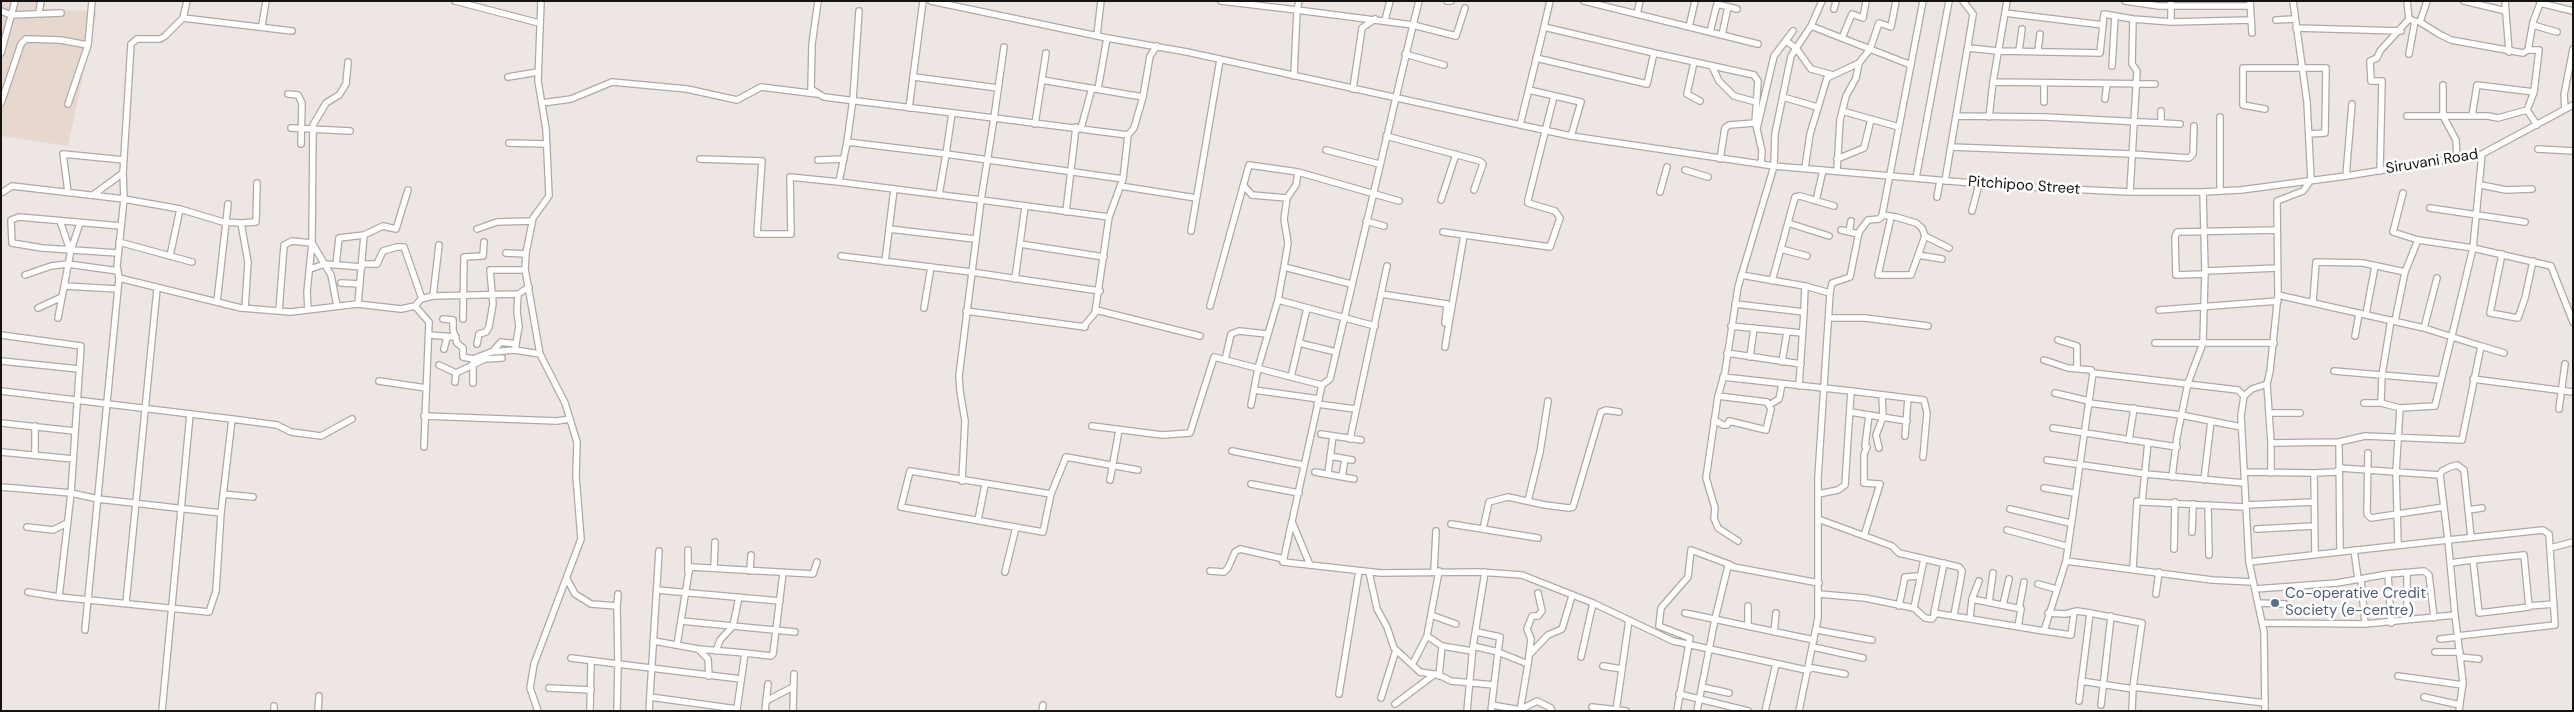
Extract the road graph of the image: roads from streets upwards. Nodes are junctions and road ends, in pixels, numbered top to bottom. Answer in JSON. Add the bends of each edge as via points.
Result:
{"nodes":[{"id":1,"x":14,"y":1,"type":"edge"},
{"id":2,"x":41,"y":1,"type":"edge"},
{"id":3,"x":92,"y":1,"type":"edge"},
{"id":4,"x":187,"y":1,"type":"edge"},
{"id":5,"x":266,"y":1,"type":"edge"},
{"id":6,"x":455,"y":1,"type":"edge"},
{"id":7,"x":541,"y":1,"type":"edge"},
{"id":8,"x":818,"y":1,"type":"edge"},
{"id":9,"x":923,"y":1,"type":"edge"},
{"id":10,"x":931,"y":1,"type":"edge"},
{"id":11,"x":1101,"y":1,"type":"edge"},
{"id":12,"x":1221,"y":1,"type":"edge"},
{"id":13,"x":1298,"y":1,"type":"edge"},
{"id":14,"x":1390,"y":1,"type":"edge"},
{"id":15,"x":1419,"y":1,"type":"edge"},
{"id":16,"x":1550,"y":1,"type":"edge"},
{"id":17,"x":1584,"y":1,"type":"edge"},
{"id":18,"x":1640,"y":1,"type":"edge"},
{"id":19,"x":1695,"y":1,"type":"edge"},
{"id":20,"x":1822,"y":1,"type":"edge"},
{"id":21,"x":1836,"y":1,"type":"edge"},
{"id":22,"x":1866,"y":1,"type":"edge"},
{"id":23,"x":1896,"y":1,"type":"edge"},
{"id":24,"x":1923,"y":1,"type":"edge"},
{"id":25,"x":1949,"y":1,"type":"edge"},
{"id":26,"x":1963,"y":1,"type":"edge"},
{"id":27,"x":2007,"y":1,"type":"edge"},
{"id":28,"x":2124,"y":1,"type":"edge"},
{"id":29,"x":2293,"y":1,"type":"edge"},
{"id":30,"x":2406,"y":1,"type":"edge"},
{"id":31,"x":2427,"y":1,"type":"edge"},
{"id":32,"x":2464,"y":1,"type":"edge"},
{"id":33,"x":2505,"y":1,"type":"edge"},
{"id":34,"x":1233,"y":2,"type":"edge"},
{"id":35,"x":2541,"y":2,"type":"edge"},
{"id":36,"x":1602,"y":3,"type":"edge"},
{"id":37,"x":1264,"y":4,"type":"edge"},
{"id":38,"x":2171,"y":4,"type":"edge"},
{"id":39,"x":2250,"y":4,"type":"edge"},
{"id":40,"x":1728,"y":7,"type":"junction"},
{"id":41,"x":1465,"y":8,"type":"dead end"},
{"id":42,"x":1737,"y":9,"type":"dead end"},
{"id":43,"x":1834,"y":9,"type":"dead end"},
{"id":44,"x":1297,"y":10,"type":"junction"},
{"id":45,"x":1,"y":11,"type":"edge"},
{"id":46,"x":858,"y":11,"type":"dead end"},
{"id":47,"x":2506,"y":11,"type":"junction"},
{"id":48,"x":2573,"y":11,"type":"edge"},
{"id":49,"x":61,"y":13,"type":"dead end"},
{"id":50,"x":2005,"y":13,"type":"junction"},
{"id":51,"x":39,"y":14,"type":"junction"},
{"id":52,"x":1637,"y":14,"type":"junction"},
{"id":53,"x":11,"y":15,"type":"junction"},
{"id":54,"x":2115,"y":16,"type":"junction"},
{"id":55,"x":183,"y":18,"type":"junction"},
{"id":56,"x":1375,"y":18,"type":"junction"},
{"id":57,"x":2133,"y":18,"type":"junction"},
{"id":58,"x":2294,"y":19,"type":"junction"},
{"id":59,"x":1385,"y":20,"type":"junction"},
{"id":60,"x":2251,"y":20,"type":"junction"},
{"id":61,"x":2276,"y":20,"type":"dead end"},
{"id":62,"x":2415,"y":21,"type":"junction"},
{"id":63,"x":2171,"y":22,"type":"junction"},
{"id":64,"x":539,"y":23,"type":"junction"},
{"id":65,"x":262,"y":25,"type":"junction"},
{"id":66,"x":1413,"y":25,"type":"junction"},
{"id":67,"x":2103,"y":25,"type":"junction"},
{"id":68,"x":2533,"y":25,"type":"junction"},
{"id":69,"x":1811,"y":26,"type":"junction"},
{"id":70,"x":1544,"y":27,"type":"junction"},
{"id":71,"x":1689,"y":27,"type":"junction"},
{"id":72,"x":2296,"y":28,"type":"junction"},
{"id":73,"x":2022,"y":29,"type":"dead end"},
{"id":74,"x":2400,"y":30,"type":"junction"},
{"id":75,"x":292,"y":31,"type":"dead end"},
{"id":76,"x":1793,"y":31,"type":"dead end"},
{"id":77,"x":1710,"y":32,"type":"junction"},
{"id":78,"x":2557,"y":32,"type":"dead end"},
{"id":79,"x":2252,"y":33,"type":"dead end"},
{"id":80,"x":2040,"y":34,"type":"dead end"},
{"id":81,"x":1722,"y":35,"type":"junction"},
{"id":82,"x":1097,"y":36,"type":"junction"},
{"id":83,"x":1107,"y":38,"type":"junction"},
{"id":84,"x":1842,"y":38,"type":"junction"},
{"id":85,"x":3,"y":40,"type":"edge"},
{"id":86,"x":1786,"y":41,"type":"junction"},
{"id":87,"x":1758,"y":44,"type":"dead end"},
{"id":88,"x":88,"y":45,"type":"junction"},
{"id":89,"x":1158,"y":46,"type":"junction"},
{"id":90,"x":1004,"y":47,"type":"dead end"},
{"id":91,"x":1796,"y":48,"type":"junction"},
{"id":92,"x":1968,"y":48,"type":"junction"},
{"id":93,"x":1870,"y":49,"type":"junction"},
{"id":94,"x":2573,"y":49,"type":"edge"},
{"id":95,"x":2019,"y":50,"type":"junction"},
{"id":96,"x":2038,"y":50,"type":"junction"},
{"id":97,"x":2528,"y":50,"type":"junction"},
{"id":98,"x":1998,"y":51,"type":"junction"},
{"id":99,"x":2509,"y":52,"type":"junction"},
{"id":100,"x":1,"y":53,"type":"edge"},
{"id":101,"x":1654,"y":53,"type":"junction"},
{"id":102,"x":1046,"y":54,"type":"dead end"},
{"id":103,"x":1405,"y":54,"type":"junction"},
{"id":104,"x":2409,"y":54,"type":"dead end"},
{"id":105,"x":1536,"y":58,"type":"junction"},
{"id":106,"x":1220,"y":60,"type":"junction"},
{"id":107,"x":348,"y":62,"type":"dead end"},
{"id":108,"x":1694,"y":62,"type":"junction"},
{"id":109,"x":1858,"y":63,"type":"junction"},
{"id":110,"x":1444,"y":65,"type":"dead end"},
{"id":111,"x":1911,"y":65,"type":"junction"},
{"id":112,"x":1712,"y":66,"type":"junction"},
{"id":113,"x":2112,"y":66,"type":"dead end"},
{"id":114,"x":2302,"y":67,"type":"junction"},
{"id":115,"x":538,"y":72,"type":"junction"},
{"id":116,"x":1833,"y":75,"type":"junction"},
{"id":117,"x":1294,"y":76,"type":"junction"},
{"id":118,"x":508,"y":77,"type":"dead end"},
{"id":119,"x":914,"y":77,"type":"junction"},
{"id":120,"x":1042,"y":80,"type":"junction"},
{"id":121,"x":1993,"y":82,"type":"junction"},
{"id":122,"x":2044,"y":84,"type":"junction"},
{"id":123,"x":2107,"y":84,"type":"junction"},
{"id":124,"x":2136,"y":84,"type":"junction"},
{"id":125,"x":2155,"y":84,"type":"dead end"},
{"id":126,"x":2444,"y":85,"type":"dead end"},
{"id":127,"x":998,"y":88,"type":"junction"},
{"id":128,"x":1095,"y":89,"type":"junction"},
{"id":129,"x":1353,"y":89,"type":"junction"},
{"id":130,"x":1528,"y":90,"type":"junction"},
{"id":131,"x":2534,"y":92,"type":"junction"},
{"id":132,"x":288,"y":94,"type":"dead end"},
{"id":133,"x":819,"y":94,"type":"junction"},
{"id":134,"x":1554,"y":96,"type":"junction"},
{"id":135,"x":1142,"y":97,"type":"junction"},
{"id":136,"x":1783,"y":97,"type":"junction"},
{"id":137,"x":853,"y":99,"type":"junction"},
{"id":138,"x":1397,"y":99,"type":"junction"},
{"id":139,"x":2105,"y":100,"type":"dead end"},
{"id":140,"x":1700,"y":101,"type":"dead end"},
{"id":141,"x":1756,"y":102,"type":"junction"},
{"id":142,"x":2044,"y":102,"type":"dead end"},
{"id":143,"x":1,"y":103,"type":"edge"},
{"id":144,"x":68,"y":104,"type":"dead end"},
{"id":145,"x":542,"y":104,"type":"junction"},
{"id":146,"x":2352,"y":104,"type":"dead end"},
{"id":147,"x":2573,"y":105,"type":"edge"},
{"id":148,"x":1817,"y":107,"type":"junction"},
{"id":149,"x":910,"y":108,"type":"junction"},
{"id":150,"x":2265,"y":109,"type":"dead end"},
{"id":151,"x":2566,"y":109,"type":"junction"},
{"id":152,"x":2527,"y":110,"type":"junction"},
{"id":153,"x":1842,"y":111,"type":"junction"},
{"id":154,"x":2161,"y":111,"type":"dead end"},
{"id":155,"x":952,"y":113,"type":"junction"},
{"id":156,"x":1956,"y":116,"type":"junction"},
{"id":157,"x":2407,"y":116,"type":"dead end"},
{"id":158,"x":2443,"y":116,"type":"junction"},
{"id":159,"x":2472,"y":116,"type":"junction"},
{"id":160,"x":1988,"y":117,"type":"junction"},
{"id":161,"x":2220,"y":117,"type":"dead end"},
{"id":162,"x":994,"y":118,"type":"junction"},
{"id":163,"x":1871,"y":119,"type":"junction"},
{"id":164,"x":2134,"y":121,"type":"junction"},
{"id":165,"x":2161,"y":123,"type":"junction"},
{"id":166,"x":1035,"y":124,"type":"junction"},
{"id":167,"x":2180,"y":124,"type":"dead end"},
{"id":168,"x":1520,"y":125,"type":"junction"},
{"id":169,"x":2537,"y":125,"type":"junction"},
{"id":170,"x":1756,"y":126,"type":"junction"},
{"id":171,"x":2194,"y":126,"type":"dead end"},
{"id":172,"x":1899,"y":127,"type":"junction"},
{"id":173,"x":291,"y":128,"type":"dead end"},
{"id":174,"x":1079,"y":128,"type":"junction"},
{"id":175,"x":302,"y":129,"type":"junction"},
{"id":176,"x":313,"y":130,"type":"junction"},
{"id":177,"x":1546,"y":130,"type":"junction"},
{"id":178,"x":350,"y":132,"type":"dead end"},
{"id":179,"x":2309,"y":134,"type":"junction"},
{"id":180,"x":1128,"y":135,"type":"junction"},
{"id":181,"x":1386,"y":136,"type":"junction"},
{"id":182,"x":1571,"y":136,"type":"junction"},
{"id":183,"x":848,"y":142,"type":"junction"},
{"id":184,"x":508,"y":143,"type":"dead end"},
{"id":185,"x":301,"y":144,"type":"dead end"},
{"id":186,"x":546,"y":144,"type":"junction"},
{"id":187,"x":1951,"y":147,"type":"junction"},
{"id":188,"x":2538,"y":149,"type":"dead end"},
{"id":189,"x":1326,"y":150,"type":"dead end"},
{"id":190,"x":2573,"y":151,"type":"edge"},
{"id":191,"x":946,"y":154,"type":"junction"},
{"id":192,"x":1456,"y":154,"type":"junction"},
{"id":193,"x":2132,"y":154,"type":"junction"},
{"id":194,"x":2482,"y":154,"type":"junction"},
{"id":195,"x":700,"y":159,"type":"dead end"},
{"id":196,"x":844,"y":159,"type":"junction"},
{"id":197,"x":988,"y":159,"type":"junction"},
{"id":198,"x":1720,"y":159,"type":"junction"},
{"id":199,"x":1837,"y":159,"type":"junction"},
{"id":200,"x":2457,"y":159,"type":"junction"},
{"id":201,"x":124,"y":160,"type":"junction"},
{"id":202,"x":818,"y":160,"type":"dead end"},
{"id":203,"x":1379,"y":164,"type":"junction"},
{"id":204,"x":1761,"y":164,"type":"junction"},
{"id":205,"x":1774,"y":166,"type":"junction"},
{"id":206,"x":1667,"y":167,"type":"dead end"},
{"id":207,"x":1805,"y":168,"type":"junction"},
{"id":208,"x":1685,"y":170,"type":"dead end"},
{"id":209,"x":1823,"y":170,"type":"junction"},
{"id":210,"x":2380,"y":170,"type":"junction"},
{"id":211,"x":1071,"y":171,"type":"junction"},
{"id":212,"x":1837,"y":171,"type":"junction"},
{"id":213,"x":1298,"y":172,"type":"junction"},
{"id":214,"x":123,"y":173,"type":"junction"},
{"id":215,"x":1888,"y":176,"type":"junction"},
{"id":216,"x":2346,"y":176,"type":"junction"},
{"id":217,"x":1708,"y":177,"type":"dead end"},
{"id":218,"x":1916,"y":178,"type":"junction"},
{"id":219,"x":1123,"y":179,"type":"junction"},
{"id":220,"x":2310,"y":180,"type":"junction"},
{"id":221,"x":1942,"y":181,"type":"junction"},
{"id":222,"x":839,"y":182,"type":"junction"},
{"id":223,"x":257,"y":183,"type":"dead end"},
{"id":224,"x":1978,"y":184,"type":"junction"},
{"id":225,"x":2481,"y":185,"type":"junction"},
{"id":226,"x":1120,"y":186,"type":"junction"},
{"id":227,"x":1244,"y":186,"type":"junction"},
{"id":228,"x":894,"y":189,"type":"junction"},
{"id":229,"x":2532,"y":189,"type":"dead end"},
{"id":230,"x":408,"y":190,"type":"dead end"},
{"id":231,"x":1474,"y":190,"type":"dead end"},
{"id":232,"x":2220,"y":191,"type":"junction"},
{"id":233,"x":3,"y":192,"type":"dead end"},
{"id":234,"x":68,"y":192,"type":"junction"},
{"id":235,"x":1660,"y":192,"type":"dead end"},
{"id":236,"x":2130,"y":192,"type":"junction"},
{"id":237,"x":2203,"y":192,"type":"junction"},
{"id":238,"x":2403,"y":193,"type":"dead end"},
{"id":239,"x":939,"y":194,"type":"junction"},
{"id":240,"x":1372,"y":194,"type":"junction"},
{"id":241,"x":93,"y":195,"type":"junction"},
{"id":242,"x":1937,"y":197,"type":"dead end"},
{"id":243,"x":1196,"y":198,"type":"junction"},
{"id":244,"x":1287,"y":198,"type":"junction"},
{"id":245,"x":124,"y":199,"type":"junction"},
{"id":246,"x":981,"y":200,"type":"junction"},
{"id":247,"x":1441,"y":200,"type":"dead end"},
{"id":248,"x":1816,"y":201,"type":"junction"},
{"id":249,"x":1399,"y":202,"type":"dead end"},
{"id":250,"x":228,"y":204,"type":"dead end"},
{"id":251,"x":1025,"y":206,"type":"junction"},
{"id":252,"x":1834,"y":206,"type":"dead end"},
{"id":253,"x":2430,"y":208,"type":"dead end"},
{"id":254,"x":180,"y":209,"type":"junction"},
{"id":255,"x":1972,"y":211,"type":"dead end"},
{"id":256,"x":1066,"y":212,"type":"junction"},
{"id":257,"x":1882,"y":215,"type":"junction"},
{"id":258,"x":2476,"y":215,"type":"junction"},
{"id":259,"x":1109,"y":217,"type":"junction"},
{"id":260,"x":1891,"y":217,"type":"junction"},
{"id":261,"x":60,"y":221,"type":"junction"},
{"id":262,"x":532,"y":221,"type":"junction"},
{"id":263,"x":1366,"y":221,"type":"junction"},
{"id":264,"x":1851,"y":221,"type":"dead end"},
{"id":265,"x":226,"y":222,"type":"junction"},
{"id":266,"x":2525,"y":222,"type":"dead end"},
{"id":267,"x":80,"y":223,"type":"junction"},
{"id":268,"x":242,"y":223,"type":"junction"},
{"id":269,"x":1788,"y":223,"type":"junction"},
{"id":270,"x":121,"y":226,"type":"junction"},
{"id":271,"x":1384,"y":226,"type":"dead end"},
{"id":272,"x":477,"y":229,"type":"dead end"},
{"id":273,"x":889,"y":229,"type":"junction"},
{"id":274,"x":1841,"y":230,"type":"dead end"},
{"id":275,"x":2277,"y":230,"type":"junction"},
{"id":276,"x":1191,"y":232,"type":"dead end"},
{"id":277,"x":1442,"y":232,"type":"dead end"},
{"id":278,"x":1849,"y":232,"type":"junction"},
{"id":279,"x":2206,"y":232,"type":"junction"},
{"id":280,"x":1858,"y":234,"type":"junction"},
{"id":281,"x":364,"y":235,"type":"junction"},
{"id":282,"x":1464,"y":235,"type":"junction"},
{"id":283,"x":1829,"y":236,"type":"dead end"},
{"id":284,"x":1925,"y":236,"type":"junction"},
{"id":285,"x":975,"y":239,"type":"junction"},
{"id":286,"x":2418,"y":240,"type":"junction"},
{"id":287,"x":119,"y":242,"type":"junction"},
{"id":288,"x":484,"y":242,"type":"dead end"},
{"id":289,"x":312,"y":243,"type":"junction"},
{"id":290,"x":1020,"y":244,"type":"junction"},
{"id":291,"x":439,"y":245,"type":"dead end"},
{"id":292,"x":1781,"y":248,"type":"junction"},
{"id":293,"x":1949,"y":248,"type":"dead end"},
{"id":294,"x":2473,"y":248,"type":"junction"},
{"id":295,"x":70,"y":250,"type":"junction"},
{"id":296,"x":118,"y":253,"type":"junction"},
{"id":297,"x":506,"y":253,"type":"dead end"},
{"id":298,"x":526,"y":254,"type":"junction"},
{"id":299,"x":2502,"y":254,"type":"junction"},
{"id":300,"x":1918,"y":255,"type":"junction"},
{"id":301,"x":170,"y":256,"type":"junction"},
{"id":302,"x":841,"y":256,"type":"dead end"},
{"id":303,"x":1807,"y":256,"type":"dead end"},
{"id":304,"x":1104,"y":257,"type":"junction"},
{"id":305,"x":1942,"y":260,"type":"dead end"},
{"id":306,"x":2533,"y":261,"type":"junction"},
{"id":307,"x":192,"y":262,"type":"dead end"},
{"id":308,"x":885,"y":262,"type":"junction"},
{"id":309,"x":68,"y":264,"type":"junction"},
{"id":310,"x":325,"y":264,"type":"junction"},
{"id":311,"x":336,"y":265,"type":"junction"},
{"id":312,"x":362,"y":265,"type":"junction"},
{"id":313,"x":1387,"y":266,"type":"dead end"},
{"id":314,"x":2375,"y":266,"type":"junction"},
{"id":315,"x":931,"y":267,"type":"junction"},
{"id":316,"x":1284,"y":267,"type":"junction"},
{"id":317,"x":2278,"y":268,"type":"junction"},
{"id":318,"x":310,"y":269,"type":"junction"},
{"id":319,"x":525,"y":270,"type":"junction"},
{"id":320,"x":118,"y":271,"type":"junction"},
{"id":321,"x":971,"y":272,"type":"junction"},
{"id":322,"x":2404,"y":272,"type":"junction"},
{"id":323,"x":2205,"y":273,"type":"junction"},
{"id":324,"x":25,"y":275,"type":"dead end"},
{"id":325,"x":1741,"y":276,"type":"junction"},
{"id":326,"x":119,"y":278,"type":"junction"},
{"id":327,"x":1015,"y":278,"type":"junction"},
{"id":328,"x":2437,"y":278,"type":"dead end"},
{"id":329,"x":1772,"y":280,"type":"junction"},
{"id":330,"x":341,"y":283,"type":"dead end"},
{"id":331,"x":360,"y":284,"type":"junction"},
{"id":332,"x":1351,"y":284,"type":"junction"},
{"id":333,"x":64,"y":286,"type":"junction"},
{"id":334,"x":1805,"y":286,"type":"junction"},
{"id":335,"x":529,"y":287,"type":"junction"},
{"id":336,"x":118,"y":288,"type":"junction"},
{"id":337,"x":157,"y":289,"type":"junction"},
{"id":338,"x":1100,"y":291,"type":"junction"},
{"id":339,"x":1830,"y":293,"type":"junction"},
{"id":340,"x":493,"y":294,"type":"junction"},
{"id":341,"x":518,"y":294,"type":"junction"},
{"id":342,"x":1381,"y":294,"type":"junction"},
{"id":343,"x":462,"y":295,"type":"junction"},
{"id":344,"x":432,"y":296,"type":"junction"},
{"id":345,"x":62,"y":297,"type":"junction"},
{"id":346,"x":2278,"y":298,"type":"junction"},
{"id":347,"x":422,"y":299,"type":"junction"},
{"id":348,"x":1278,"y":300,"type":"junction"},
{"id":349,"x":217,"y":302,"type":"junction"},
{"id":350,"x":2313,"y":302,"type":"junction"},
{"id":351,"x":358,"y":304,"type":"junction"},
{"id":352,"x":1735,"y":304,"type":"junction"},
{"id":353,"x":337,"y":306,"type":"junction"},
{"id":354,"x":415,"y":306,"type":"junction"},
{"id":355,"x":1210,"y":306,"type":"dead end"},
{"id":356,"x":2205,"y":307,"type":"junction"},
{"id":357,"x":38,"y":308,"type":"dead end"},
{"id":358,"x":244,"y":308,"type":"junction"},
{"id":359,"x":924,"y":308,"type":"dead end"},
{"id":360,"x":1307,"y":308,"type":"junction"},
{"id":361,"x":308,"y":310,"type":"junction"},
{"id":362,"x":1096,"y":310,"type":"junction"},
{"id":363,"x":2159,"y":310,"type":"dead end"},
{"id":364,"x":278,"y":311,"type":"junction"},
{"id":365,"x":966,"y":311,"type":"junction"},
{"id":366,"x":1804,"y":312,"type":"junction"},
{"id":367,"x":2359,"y":314,"type":"junction"},
{"id":368,"x":2366,"y":314,"type":"junction"},
{"id":369,"x":1344,"y":317,"type":"junction"},
{"id":370,"x":58,"y":318,"type":"dead end"},
{"id":371,"x":1829,"y":318,"type":"junction"},
{"id":372,"x":443,"y":319,"type":"dead end"},
{"id":373,"x":463,"y":320,"type":"dead end"},
{"id":374,"x":2393,"y":320,"type":"junction"},
{"id":375,"x":2573,"y":322,"type":"edge"},
{"id":376,"x":1375,"y":326,"type":"junction"},
{"id":377,"x":1731,"y":326,"type":"junction"},
{"id":378,"x":1928,"y":326,"type":"dead end"},
{"id":379,"x":1754,"y":328,"type":"junction"},
{"id":380,"x":2424,"y":328,"type":"junction"},
{"id":381,"x":1787,"y":332,"type":"junction"},
{"id":382,"x":1802,"y":333,"type":"junction"},
{"id":383,"x":1267,"y":334,"type":"junction"},
{"id":384,"x":1,"y":335,"type":"edge"},
{"id":385,"x":428,"y":335,"type":"junction"},
{"id":386,"x":1200,"y":336,"type":"dead end"},
{"id":387,"x":2355,"y":336,"type":"dead end"},
{"id":388,"x":447,"y":337,"type":"junction"},
{"id":389,"x":456,"y":337,"type":"junction"},
{"id":390,"x":2452,"y":337,"type":"junction"},
{"id":391,"x":1443,"y":338,"type":"dead end"},
{"id":392,"x":2058,"y":340,"type":"dead end"},
{"id":393,"x":1299,"y":343,"type":"junction"},
{"id":394,"x":2155,"y":343,"type":"dead end"},
{"id":395,"x":2204,"y":343,"type":"junction"},
{"id":396,"x":2274,"y":343,"type":"junction"},
{"id":397,"x":477,"y":344,"type":"dead end"},
{"id":398,"x":2481,"y":346,"type":"junction"},
{"id":399,"x":516,"y":347,"type":"junction"},
{"id":400,"x":1444,"y":347,"type":"dead end"},
{"id":401,"x":444,"y":349,"type":"dead end"},
{"id":402,"x":1336,"y":352,"type":"junction"},
{"id":403,"x":1727,"y":353,"type":"junction"},
{"id":404,"x":2504,"y":353,"type":"dead end"},
{"id":405,"x":540,"y":354,"type":"junction"},
{"id":406,"x":1750,"y":356,"type":"junction"},
{"id":407,"x":473,"y":358,"type":"junction"},
{"id":408,"x":502,"y":358,"type":"dead end"},
{"id":409,"x":1,"y":360,"type":"edge"},
{"id":410,"x":1226,"y":360,"type":"junction"},
{"id":411,"x":2044,"y":360,"type":"dead end"},
{"id":412,"x":1782,"y":362,"type":"junction"},
{"id":413,"x":1801,"y":364,"type":"junction"},
{"id":414,"x":2565,"y":364,"type":"dead end"},
{"id":415,"x":439,"y":365,"type":"dead end"},
{"id":416,"x":473,"y":366,"type":"junction"},
{"id":417,"x":1258,"y":368,"type":"junction"},
{"id":418,"x":79,"y":369,"type":"junction"},
{"id":419,"x":2077,"y":369,"type":"junction"},
{"id":420,"x":2334,"y":371,"type":"dead end"},
{"id":421,"x":456,"y":372,"type":"junction"},
{"id":422,"x":2093,"y":373,"type":"junction"},
{"id":423,"x":2382,"y":374,"type":"junction"},
{"id":424,"x":1291,"y":377,"type":"junction"},
{"id":425,"x":1723,"y":377,"type":"junction"},
{"id":426,"x":2473,"y":379,"type":"junction"},
{"id":427,"x":2440,"y":380,"type":"junction"},
{"id":428,"x":379,"y":381,"type":"dead end"},
{"id":429,"x":455,"y":382,"type":"dead end"},
{"id":430,"x":473,"y":383,"type":"dead end"},
{"id":431,"x":2188,"y":383,"type":"junction"},
{"id":432,"x":1322,"y":384,"type":"junction"},
{"id":433,"x":1782,"y":384,"type":"junction"},
{"id":434,"x":2266,"y":384,"type":"junction"},
{"id":435,"x":1799,"y":386,"type":"junction"},
{"id":436,"x":426,"y":388,"type":"junction"},
{"id":437,"x":1824,"y":388,"type":"junction"},
{"id":438,"x":1254,"y":390,"type":"junction"},
{"id":439,"x":1852,"y":391,"type":"junction"},
{"id":440,"x":2562,"y":391,"type":"junction"},
{"id":441,"x":1,"y":392,"type":"edge"},
{"id":442,"x":2573,"y":392,"type":"edge"},
{"id":443,"x":2055,"y":393,"type":"dead end"},
{"id":444,"x":1882,"y":395,"type":"junction"},
{"id":445,"x":1718,"y":396,"type":"junction"},
{"id":446,"x":2244,"y":396,"type":"junction"},
{"id":447,"x":1908,"y":398,"type":"junction"},
{"id":448,"x":77,"y":400,"type":"junction"},
{"id":449,"x":1318,"y":401,"type":"junction"},
{"id":450,"x":1548,"y":401,"type":"dead end"},
{"id":451,"x":2089,"y":402,"type":"junction"},
{"id":452,"x":2364,"y":403,"type":"dead end"},
{"id":453,"x":2381,"y":403,"type":"junction"},
{"id":454,"x":108,"y":404,"type":"junction"},
{"id":455,"x":1251,"y":405,"type":"dead end"},
{"id":456,"x":1769,"y":405,"type":"junction"},
{"id":457,"x":2134,"y":408,"type":"junction"},
{"id":458,"x":2400,"y":408,"type":"junction"},
{"id":459,"x":146,"y":409,"type":"junction"},
{"id":460,"x":1355,"y":409,"type":"junction"},
{"id":461,"x":2559,"y":409,"type":"dead end"},
{"id":462,"x":1619,"y":412,"type":"dead end"},
{"id":463,"x":1850,"y":412,"type":"junction"},
{"id":464,"x":2269,"y":413,"type":"junction"},
{"id":465,"x":2300,"y":413,"type":"dead end"},
{"id":466,"x":190,"y":414,"type":"junction"},
{"id":467,"x":1869,"y":415,"type":"junction"},
{"id":468,"x":2182,"y":415,"type":"junction"},
{"id":469,"x":424,"y":416,"type":"junction"},
{"id":470,"x":1883,"y":417,"type":"junction"},
{"id":471,"x":232,"y":419,"type":"junction"},
{"id":472,"x":352,"y":419,"type":"dead end"},
{"id":473,"x":570,"y":419,"type":"junction"},
{"id":474,"x":1714,"y":420,"type":"junction"},
{"id":475,"x":2211,"y":420,"type":"junction"},
{"id":476,"x":1906,"y":421,"type":"junction"},
{"id":477,"x":1,"y":423,"type":"edge"},
{"id":478,"x":35,"y":426,"type":"junction"},
{"id":479,"x":1092,"y":426,"type":"dead end"},
{"id":480,"x":2241,"y":427,"type":"junction"},
{"id":481,"x":2053,"y":428,"type":"dead end"},
{"id":482,"x":1119,"y":430,"type":"junction"},
{"id":483,"x":74,"y":431,"type":"junction"},
{"id":484,"x":1866,"y":433,"type":"junction"},
{"id":485,"x":2083,"y":433,"type":"junction"},
{"id":486,"x":1321,"y":434,"type":"dead end"},
{"id":487,"x":1876,"y":435,"type":"junction"},
{"id":488,"x":1334,"y":436,"type":"junction"},
{"id":489,"x":1905,"y":436,"type":"dead end"},
{"id":490,"x":2397,"y":438,"type":"junction"},
{"id":491,"x":1350,"y":439,"type":"junction"},
{"id":492,"x":1362,"y":440,"type":"dead end"},
{"id":493,"x":2129,"y":440,"type":"junction"},
{"id":494,"x":2148,"y":442,"type":"junction"},
{"id":495,"x":2339,"y":442,"type":"junction"},
{"id":496,"x":2271,"y":443,"type":"junction"},
{"id":497,"x":2177,"y":447,"type":"junction"},
{"id":498,"x":424,"y":448,"type":"dead end"},
{"id":499,"x":1879,"y":448,"type":"dead end"},
{"id":500,"x":1232,"y":451,"type":"dead end"},
{"id":501,"x":1,"y":452,"type":"edge"},
{"id":502,"x":2368,"y":453,"type":"dead end"},
{"id":503,"x":35,"y":455,"type":"junction"},
{"id":504,"x":1330,"y":456,"type":"junction"},
{"id":505,"x":1923,"y":457,"type":"dead end"},
{"id":506,"x":72,"y":459,"type":"junction"},
{"id":507,"x":2047,"y":460,"type":"dead end"},
{"id":508,"x":1113,"y":464,"type":"junction"},
{"id":509,"x":1303,"y":465,"type":"junction"},
{"id":510,"x":2080,"y":465,"type":"junction"},
{"id":511,"x":2340,"y":468,"type":"junction"},
{"id":512,"x":1138,"y":470,"type":"dead end"},
{"id":513,"x":2366,"y":470,"type":"junction"},
{"id":514,"x":1315,"y":472,"type":"dead end"},
{"id":515,"x":2244,"y":472,"type":"junction"},
{"id":516,"x":2396,"y":472,"type":"junction"},
{"id":517,"x":1328,"y":473,"type":"junction"},
{"id":518,"x":2271,"y":473,"type":"junction"},
{"id":519,"x":2314,"y":473,"type":"junction"},
{"id":520,"x":2146,"y":474,"type":"junction"},
{"id":521,"x":2440,"y":475,"type":"junction"},
{"id":522,"x":1342,"y":476,"type":"junction"},
{"id":523,"x":2172,"y":477,"type":"junction"},
{"id":524,"x":1354,"y":479,"type":"dead end"},
{"id":525,"x":1110,"y":480,"type":"dead end"},
{"id":526,"x":2204,"y":480,"type":"junction"},
{"id":527,"x":962,"y":482,"type":"junction"},
{"id":528,"x":2244,"y":483,"type":"junction"},
{"id":529,"x":1251,"y":484,"type":"dead end"},
{"id":530,"x":985,"y":485,"type":"junction"},
{"id":531,"x":1,"y":487,"type":"edge"},
{"id":532,"x":2044,"y":488,"type":"dead end"},
{"id":533,"x":71,"y":493,"type":"junction"},
{"id":534,"x":1299,"y":493,"type":"junction"},
{"id":535,"x":2074,"y":493,"type":"junction"},
{"id":536,"x":223,"y":494,"type":"junction"},
{"id":537,"x":1051,"y":494,"type":"junction"},
{"id":538,"x":1818,"y":494,"type":"junction"},
{"id":539,"x":253,"y":497,"type":"dead end"},
{"id":540,"x":98,"y":499,"type":"junction"},
{"id":541,"x":1528,"y":501,"type":"junction"},
{"id":542,"x":2142,"y":502,"type":"junction"},
{"id":543,"x":2175,"y":502,"type":"junction"},
{"id":544,"x":2314,"y":502,"type":"junction"},
{"id":545,"x":136,"y":504,"type":"junction"},
{"id":546,"x":2193,"y":504,"type":"junction"},
{"id":547,"x":2208,"y":505,"type":"junction"},
{"id":548,"x":2246,"y":506,"type":"junction"},
{"id":549,"x":181,"y":507,"type":"junction"},
{"id":550,"x":2444,"y":507,"type":"junction"},
{"id":551,"x":2482,"y":508,"type":"dead end"},
{"id":552,"x":2010,"y":509,"type":"dead end"},
{"id":553,"x":2468,"y":510,"type":"junction"},
{"id":554,"x":221,"y":513,"type":"junction"},
{"id":555,"x":2397,"y":513,"type":"junction"},
{"id":556,"x":1818,"y":519,"type":"junction"},
{"id":557,"x":978,"y":520,"type":"junction"},
{"id":558,"x":67,"y":523,"type":"junction"},
{"id":559,"x":2070,"y":523,"type":"junction"},
{"id":560,"x":1292,"y":524,"type":"junction"},
{"id":561,"x":1452,"y":524,"type":"dead end"},
{"id":562,"x":2314,"y":526,"type":"junction"},
{"id":563,"x":27,"y":527,"type":"dead end"},
{"id":564,"x":1016,"y":527,"type":"junction"},
{"id":565,"x":1483,"y":529,"type":"junction"},
{"id":566,"x":2257,"y":529,"type":"dead end"},
{"id":567,"x":2007,"y":530,"type":"dead end"},
{"id":568,"x":1436,"y":531,"type":"dead end"},
{"id":569,"x":2192,"y":532,"type":"dead end"},
{"id":570,"x":1864,"y":536,"type":"junction"},
{"id":571,"x":2471,"y":537,"type":"junction"},
{"id":572,"x":1538,"y":538,"type":"dead end"},
{"id":573,"x":2448,"y":540,"type":"junction"},
{"id":574,"x":1738,"y":541,"type":"dead end"},
{"id":575,"x":715,"y":542,"type":"dead end"},
{"id":576,"x":2573,"y":542,"type":"edge"},
{"id":577,"x":2398,"y":544,"type":"junction"},
{"id":578,"x":2066,"y":546,"type":"junction"},
{"id":579,"x":2550,"y":548,"type":"junction"},
{"id":580,"x":2174,"y":549,"type":"dead end"},
{"id":581,"x":688,"y":550,"type":"dead end"},
{"id":582,"x":2354,"y":550,"type":"junction"},
{"id":583,"x":659,"y":551,"type":"dead end"},
{"id":584,"x":2340,"y":552,"type":"junction"},
{"id":585,"x":752,"y":555,"type":"dead end"},
{"id":586,"x":2209,"y":555,"type":"dead end"},
{"id":587,"x":2315,"y":555,"type":"junction"},
{"id":588,"x":1284,"y":559,"type":"junction"},
{"id":589,"x":1924,"y":559,"type":"junction"},
{"id":590,"x":2473,"y":560,"type":"junction"},
{"id":591,"x":2066,"y":561,"type":"junction"},
{"id":592,"x":818,"y":562,"type":"dead end"},
{"id":593,"x":2249,"y":562,"type":"junction"},
{"id":594,"x":1944,"y":563,"type":"junction"},
{"id":595,"x":2450,"y":564,"type":"junction"},
{"id":596,"x":1310,"y":565,"type":"junction"},
{"id":597,"x":1731,"y":566,"type":"junction"},
{"id":598,"x":714,"y":568,"type":"junction"},
{"id":599,"x":2133,"y":568,"type":"junction"},
{"id":600,"x":688,"y":571,"type":"junction"},
{"id":601,"x":750,"y":571,"type":"junction"},
{"id":602,"x":1210,"y":571,"type":"dead end"},
{"id":603,"x":1359,"y":571,"type":"junction"},
{"id":604,"x":1436,"y":571,"type":"junction"},
{"id":605,"x":1005,"y":572,"type":"dead end"},
{"id":606,"x":1370,"y":572,"type":"junction"},
{"id":607,"x":1486,"y":572,"type":"junction"},
{"id":608,"x":2159,"y":572,"type":"junction"},
{"id":609,"x":2407,"y":572,"type":"junction"},
{"id":610,"x":782,"y":573,"type":"junction"},
{"id":611,"x":1993,"y":573,"type":"dead end"},
{"id":612,"x":2388,"y":574,"type":"junction"},
{"id":613,"x":1920,"y":576,"type":"junction"},
{"id":614,"x":567,"y":579,"type":"junction"},
{"id":615,"x":2009,"y":579,"type":"dead end"},
{"id":616,"x":2360,"y":579,"type":"junction"},
{"id":617,"x":1979,"y":581,"type":"dead end"},
{"id":618,"x":2024,"y":582,"type":"dead end"},
{"id":619,"x":2253,"y":582,"type":"junction"},
{"id":620,"x":1819,"y":583,"type":"junction"},
{"id":621,"x":2038,"y":584,"type":"dead end"},
{"id":622,"x":2056,"y":589,"type":"junction"},
{"id":623,"x":2255,"y":589,"type":"junction"},
{"id":624,"x":657,"y":590,"type":"junction"},
{"id":625,"x":28,"y":592,"type":"dead end"},
{"id":626,"x":685,"y":592,"type":"junction"},
{"id":627,"x":618,"y":594,"type":"dead end"},
{"id":628,"x":1538,"y":594,"type":"dead end"},
{"id":629,"x":1819,"y":594,"type":"junction"},
{"id":630,"x":2156,"y":594,"type":"dead end"},
{"id":631,"x":1572,"y":596,"type":"junction"},
{"id":632,"x":59,"y":597,"type":"junction"},
{"id":633,"x":738,"y":597,"type":"junction"},
{"id":634,"x":1972,"y":599,"type":"junction"},
{"id":635,"x":89,"y":600,"type":"junction"},
{"id":636,"x":780,"y":601,"type":"junction"},
{"id":637,"x":1989,"y":602,"type":"junction"},
{"id":638,"x":2258,"y":602,"type":"junction"},
{"id":639,"x":126,"y":603,"type":"junction"},
{"id":640,"x":1593,"y":603,"type":"junction"},
{"id":641,"x":2285,"y":604,"type":"dead end"},
{"id":642,"x":2554,"y":604,"type":"junction"},
{"id":643,"x":617,"y":606,"type":"junction"},
{"id":644,"x":1748,"y":606,"type":"dead end"},
{"id":645,"x":1899,"y":606,"type":"junction"},
{"id":646,"x":2004,"y":606,"type":"junction"},
{"id":647,"x":2529,"y":606,"type":"junction"},
{"id":648,"x":2407,"y":607,"type":"dead end"},
{"id":649,"x":171,"y":608,"type":"junction"},
{"id":650,"x":1914,"y":608,"type":"junction"},
{"id":651,"x":2019,"y":608,"type":"junction"},
{"id":652,"x":1685,"y":613,"type":"dead end"},
{"id":653,"x":1776,"y":613,"type":"dead end"},
{"id":654,"x":1936,"y":613,"type":"junction"},
{"id":655,"x":2048,"y":613,"type":"junction"},
{"id":656,"x":2074,"y":613,"type":"junction"},
{"id":657,"x":2090,"y":613,"type":"junction"},
{"id":658,"x":1431,"y":615,"type":"junction"},
{"id":659,"x":1954,"y":615,"type":"junction"},
{"id":660,"x":2111,"y":616,"type":"junction"},
{"id":661,"x":2455,"y":616,"type":"junction"},
{"id":662,"x":1970,"y":618,"type":"junction"},
{"id":663,"x":2434,"y":618,"type":"junction"},
{"id":664,"x":1714,"y":619,"type":"junction"},
{"id":665,"x":1629,"y":620,"type":"junction"},
{"id":666,"x":681,"y":621,"type":"junction"},
{"id":667,"x":2263,"y":623,"type":"junction"},
{"id":668,"x":2391,"y":623,"type":"junction"},
{"id":669,"x":1456,"y":624,"type":"dead end"},
{"id":670,"x":2366,"y":624,"type":"junction"},
{"id":671,"x":733,"y":626,"type":"junction"},
{"id":672,"x":1748,"y":626,"type":"junction"},
{"id":673,"x":2018,"y":627,"type":"junction"},
{"id":674,"x":85,"y":630,"type":"dead end"},
{"id":675,"x":1817,"y":630,"type":"junction"},
{"id":676,"x":776,"y":631,"type":"junction"},
{"id":677,"x":2044,"y":631,"type":"junction"},
{"id":678,"x":795,"y":632,"type":"dead end"},
{"id":679,"x":1476,"y":632,"type":"junction"},
{"id":680,"x":1774,"y":632,"type":"junction"},
{"id":681,"x":1427,"y":636,"type":"junction"},
{"id":682,"x":2458,"y":636,"type":"junction"},
{"id":683,"x":1814,"y":640,"type":"junction"},
{"id":684,"x":1872,"y":640,"type":"dead end"},
{"id":685,"x":2440,"y":640,"type":"dead end"},
{"id":686,"x":654,"y":641,"type":"junction"},
{"id":687,"x":677,"y":645,"type":"junction"},
{"id":688,"x":1689,"y":645,"type":"junction"},
{"id":689,"x":1442,"y":646,"type":"junction"},
{"id":690,"x":1813,"y":647,"type":"junction"},
{"id":691,"x":1472,"y":648,"type":"junction"},
{"id":692,"x":698,"y":649,"type":"junction"},
{"id":693,"x":1709,"y":649,"type":"junction"},
{"id":694,"x":1396,"y":650,"type":"junction"},
{"id":695,"x":716,"y":651,"type":"junction"},
{"id":696,"x":1498,"y":652,"type":"junction"},
{"id":697,"x":2435,"y":652,"type":"dead end"},
{"id":698,"x":744,"y":653,"type":"junction"},
{"id":699,"x":1530,"y":654,"type":"junction"},
{"id":700,"x":2460,"y":655,"type":"junction"},
{"id":701,"x":1581,"y":657,"type":"dead end"},
{"id":702,"x":571,"y":658,"type":"dead end"},
{"id":703,"x":1863,"y":658,"type":"dead end"},
{"id":704,"x":2479,"y":659,"type":"dead end"},
{"id":705,"x":591,"y":661,"type":"junction"},
{"id":706,"x":1413,"y":663,"type":"junction"},
{"id":707,"x":618,"y":664,"type":"junction"},
{"id":708,"x":1528,"y":664,"type":"junction"},
{"id":709,"x":1776,"y":664,"type":"junction"},
{"id":710,"x":1602,"y":666,"type":"dead end"},
{"id":711,"x":652,"y":668,"type":"junction"},
{"id":712,"x":1622,"y":670,"type":"junction"},
{"id":713,"x":1806,"y":670,"type":"junction"},
{"id":714,"x":794,"y":674,"type":"dead end"},
{"id":715,"x":1845,"y":674,"type":"dead end"},
{"id":716,"x":1437,"y":675,"type":"junction"},
{"id":717,"x":709,"y":676,"type":"junction"},
{"id":718,"x":2398,"y":676,"type":"dead end"},
{"id":719,"x":741,"y":679,"type":"junction"},
{"id":720,"x":2081,"y":681,"type":"junction"},
{"id":721,"x":1468,"y":683,"type":"junction"},
{"id":722,"x":768,"y":684,"type":"dead end"},
{"id":723,"x":1494,"y":685,"type":"junction"},
{"id":724,"x":2103,"y":685,"type":"junction"},
{"id":725,"x":2463,"y":685,"type":"junction"},
{"id":726,"x":793,"y":687,"type":"junction"},
{"id":727,"x":549,"y":688,"type":"dead end"},
{"id":728,"x":1702,"y":688,"type":"junction"},
{"id":729,"x":2133,"y":688,"type":"junction"},
{"id":730,"x":591,"y":690,"type":"junction"},
{"id":731,"x":1729,"y":693,"type":"dead end"},
{"id":732,"x":1339,"y":694,"type":"dead end"},
{"id":733,"x":1679,"y":694,"type":"junction"},
{"id":734,"x":319,"y":696,"type":"dead end"},
{"id":735,"x":2424,"y":697,"type":"dead end"},
{"id":736,"x":650,"y":698,"type":"junction"},
{"id":737,"x":1381,"y":698,"type":"dead end"},
{"id":738,"x":1700,"y":699,"type":"junction"},
{"id":739,"x":766,"y":701,"type":"junction"},
{"id":740,"x":2079,"y":701,"type":"dead end"},
{"id":741,"x":2265,"y":703,"type":"junction"},
{"id":742,"x":1395,"y":704,"type":"dead end"},
{"id":743,"x":2101,"y":705,"type":"dead end"},
{"id":744,"x":1592,"y":706,"type":"dead end"},
{"id":745,"x":710,"y":708,"type":"edge"},
{"id":746,"x":1492,"y":708,"type":"edge"},
{"id":747,"x":1722,"y":708,"type":"edge"},
{"id":748,"x":2459,"y":708,"type":"edge"},
{"id":749,"x":737,"y":710,"type":"edge"},
{"id":750,"x":1617,"y":710,"type":"edge"},
{"id":751,"x":162,"y":711,"type":"edge"},
{"id":752,"x":318,"y":711,"type":"edge"},
{"id":753,"x":538,"y":711,"type":"edge"},
{"id":754,"x":590,"y":711,"type":"edge"},
{"id":755,"x":617,"y":711,"type":"edge"},
{"id":756,"x":649,"y":711,"type":"edge"},
{"id":757,"x":765,"y":711,"type":"edge"},
{"id":758,"x":793,"y":711,"type":"edge"},
{"id":759,"x":1467,"y":711,"type":"edge"},
{"id":760,"x":1520,"y":711,"type":"edge"},
{"id":761,"x":1552,"y":711,"type":"edge"},
{"id":762,"x":1626,"y":711,"type":"edge"},
{"id":763,"x":1676,"y":711,"type":"edge"},
{"id":764,"x":1697,"y":711,"type":"edge"},
{"id":765,"x":1748,"y":711,"type":"edge"},
{"id":766,"x":1765,"y":711,"type":"edge"},
{"id":767,"x":1799,"y":711,"type":"edge"},
{"id":768,"x":2132,"y":711,"type":"edge"},
{"id":769,"x":2265,"y":711,"type":"edge"}],
"edges":[{"from":1,"to":53,"type":"street"},
{"from":2,"to":51,"type":"street"},
{"from":3,"to":88,"type":"street"},
{"from":4,"to":55,"type":"street"},
{"from":5,"to":65,"type":"street"},
{"from":6,"to":64,"type":"street"},
{"from":7,"to":64,"type":"street"},
{"from":8,"to":133,"type":"street","via":[[812,44],[811,89]]},
{"from":9,"to":119,"type":"street"},
{"from":10,"to":82,"type":"street","name":"Pitchipoo Street"},
{"from":11,"to":82,"type":"street"},
{"from":12,"to":34,"type":"street"},
{"from":13,"to":44,"type":"street"},
{"from":14,"to":59,"type":"street"},
{"from":15,"to":66,"type":"street"},
{"from":16,"to":70,"type":"street"},
{"from":17,"to":36,"type":"street"},
{"from":18,"to":52,"type":"street"},
{"from":19,"to":71,"type":"street"},
{"from":20,"to":69,"type":"street"},
{"from":21,"to":43,"type":"street"},
{"from":22,"to":84,"type":"street","via":[[1863,18],[1852,14]]},
{"from":23,"to":93,"type":"street","via":[[1891,27],[1879,23]]},
{"from":24,"to":111,"type":"street"},
{"from":25,"to":218,"type":"street"},
{"from":26,"to":92,"type":"street","via":[[1973,14]]},
{"from":27,"to":50,"type":"street"},
{"from":28,"to":38,"type":"street"},
{"from":29,"to":58,"type":"street"},
{"from":30,"to":62,"type":"street"},
{"from":31,"to":62,"type":"street"},
{"from":32,"to":47,"type":"street"},
{"from":33,"to":47,"type":"street"},
{"from":34,"to":37,"type":"street"},
{"from":35,"to":48,"type":"street"},
{"from":35,"to":68,"type":"street"},
{"from":36,"to":52,"type":"street"},
{"from":37,"to":44,"type":"street"},
{"from":38,"to":39,"type":"street"},
{"from":38,"to":63,"type":"street"},
{"from":39,"to":60,"type":"street"},
{"from":40,"to":42,"type":"street"},
{"from":40,"to":77,"type":"street","via":[[1717,4]]},
{"from":40,"to":81,"type":"street"},
{"from":41,"to":66,"type":"street","via":[[1456,36]]},
{"from":44,"to":56,"type":"street"},
{"from":44,"to":117,"type":"street"},
{"from":45,"to":53,"type":"street"},
{"from":46,"to":137,"type":"street"},
{"from":47,"to":99,"type":"street"},
{"from":49,"to":51,"type":"street"},
{"from":50,"to":67,"type":"street"},
{"from":50,"to":98,"type":"street"},
{"from":51,"to":53,"type":"street"},
{"from":52,"to":71,"type":"street"},
{"from":53,"to":85,"type":"street"},
{"from":54,"to":57,"type":"street"},
{"from":54,"to":67,"type":"street","via":[[2104,14]]},
{"from":54,"to":113,"type":"street"},
{"from":55,"to":65,"type":"street"},
{"from":55,"to":201,"type":"street","via":[[160,39],[137,38],[131,44]]},
{"from":56,"to":59,"type":"street"},
{"from":56,"to":129,"type":"street","via":[[1362,28]]},
{"from":57,"to":63,"type":"street"},
{"from":57,"to":124,"type":"street","via":[[2132,64],[2137,71]]},
{"from":58,"to":61,"type":"street"},
{"from":58,"to":72,"type":"street"},
{"from":59,"to":66,"type":"street"},
{"from":60,"to":63,"type":"street"},
{"from":60,"to":79,"type":"street"},
{"from":62,"to":74,"type":"street"},
{"from":62,"to":99,"type":"street","via":[[2451,40]]},
{"from":62,"to":104,"type":"street"},
{"from":64,"to":115,"type":"street"},
{"from":65,"to":75,"type":"street"},
{"from":66,"to":103,"type":"street"},
{"from":67,"to":96,"type":"street","via":[[2100,53]]},
{"from":68,"to":78,"type":"street"},
{"from":68,"to":97,"type":"street"},
{"from":69,"to":84,"type":"street"},
{"from":69,"to":91,"type":"street"},
{"from":70,"to":101,"type":"street"},
{"from":70,"to":105,"type":"street"},
{"from":71,"to":77,"type":"street"},
{"from":72,"to":74,"type":"street"},
{"from":72,"to":114,"type":"street"},
{"from":73,"to":95,"type":"street"},
{"from":74,"to":210,"type":"street","via":[[2377,58],[2370,61],[2370,81],[2382,81]]},
{"from":76,"to":86,"type":"street"},
{"from":77,"to":81,"type":"street"},
{"from":80,"to":96,"type":"street"},
{"from":81,"to":87,"type":"street"},
{"from":82,"to":83,"type":"street","name":"Pitchipoo Street"},
{"from":83,"to":89,"type":"street","name":"Pitchipoo Street"},
{"from":83,"to":128,"type":"street"},
{"from":84,"to":93,"type":"street"},
{"from":85,"to":100,"type":"street"},
{"from":86,"to":91,"type":"street"},
{"from":86,"to":170,"type":"street","via":[[1774,56]]},
{"from":88,"to":143,"type":"street","via":[[26,39],[21,44]]},
{"from":88,"to":144,"type":"street"},
{"from":89,"to":106,"type":"street","name":"Pitchipoo Street"},
{"from":89,"to":135,"type":"street","via":[[1150,56]]},
{"from":90,"to":127,"type":"street"},
{"from":91,"to":116,"type":"street","via":[[1811,69]]},
{"from":91,"to":136,"type":"street","via":[[1791,56]]},
{"from":92,"to":98,"type":"street"},
{"from":92,"to":156,"type":"street"},
{"from":93,"to":109,"type":"street"},
{"from":93,"to":111,"type":"street"},
{"from":94,"to":151,"type":"street","via":[[2564,95]]},
{"from":95,"to":96,"type":"street"},
{"from":95,"to":98,"type":"street"},
{"from":97,"to":99,"type":"street"},
{"from":97,"to":131,"type":"street","via":[[2539,50]]},
{"from":98,"to":121,"type":"street"},
{"from":101,"to":105,"type":"street","via":[[1647,84]]},
{"from":101,"to":108,"type":"street"},
{"from":102,"to":120,"type":"street"},
{"from":103,"to":110,"type":"street"},
{"from":103,"to":138,"type":"street"},
{"from":105,"to":130,"type":"street"},
{"from":106,"to":117,"type":"street","name":"Pitchipoo Street"},
{"from":106,"to":243,"type":"street"},
{"from":107,"to":176,"type":"street","via":[[346,84],[339,95],[326,103]]},
{"from":108,"to":112,"type":"street"},
{"from":108,"to":140,"type":"street","via":[[1687,94]]},
{"from":109,"to":116,"type":"street"},
{"from":109,"to":153,"type":"street","via":[[1856,78]]},
{"from":111,"to":172,"type":"street"},
{"from":112,"to":141,"type":"street","via":[[1719,81],[1734,96]]},
{"from":112,"to":141,"type":"street","via":[[1754,75],[1758,81]]},
{"from":114,"to":150,"type":"street","via":[[2243,68],[2243,105]]},
{"from":114,"to":179,"type":"street"},
{"from":114,"to":179,"type":"street","via":[[2326,68],[2325,133]]},
{"from":115,"to":118,"type":"street"},
{"from":115,"to":145,"type":"street"},
{"from":116,"to":148,"type":"street","via":[[1827,78]]},
{"from":117,"to":129,"type":"street","name":"Pitchipoo Street"},
{"from":119,"to":127,"type":"street"},
{"from":119,"to":149,"type":"street"},
{"from":120,"to":128,"type":"street"},
{"from":120,"to":166,"type":"street"},
{"from":121,"to":122,"type":"street"},
{"from":121,"to":160,"type":"street"},
{"from":122,"to":123,"type":"street"},
{"from":122,"to":142,"type":"street"},
{"from":123,"to":124,"type":"street"},
{"from":123,"to":139,"type":"street"},
{"from":124,"to":125,"type":"street"},
{"from":124,"to":164,"type":"street"},
{"from":126,"to":158,"type":"street"},
{"from":127,"to":162,"type":"street"},
{"from":128,"to":135,"type":"street"},
{"from":128,"to":174,"type":"street"},
{"from":129,"to":138,"type":"street","name":"Pitchipoo Street"},
{"from":130,"to":134,"type":"street"},
{"from":130,"to":168,"type":"street"},
{"from":131,"to":152,"type":"street"},
{"from":131,"to":159,"type":"street","via":[[2477,85]]},
{"from":132,"to":175,"type":"street","via":[[298,95],[302,103]]},
{"from":133,"to":137,"type":"street"},
{"from":133,"to":145,"type":"street","via":[[761,87],[737,100],[686,89],[612,82],[571,99]]},
{"from":134,"to":177,"type":"street"},
{"from":134,"to":182,"type":"street","via":[[1580,102]]},
{"from":135,"to":180,"type":"street","via":[[1134,128]]},
{"from":136,"to":148,"type":"street"},
{"from":136,"to":205,"type":"street","via":[[1775,134]]},
{"from":137,"to":149,"type":"street"},
{"from":137,"to":183,"type":"street"},
{"from":138,"to":168,"type":"street","name":"Pitchipoo Street"},
{"from":138,"to":181,"type":"street"},
{"from":141,"to":170,"type":"street"},
{"from":145,"to":186,"type":"street"},
{"from":146,"to":216,"type":"street"},
{"from":147,"to":151,"type":"street","name":"Siruvani Road"},
{"from":148,"to":207,"type":"street"},
{"from":149,"to":155,"type":"street"},
{"from":151,"to":169,"type":"street","name":"Siruvani Road"},
{"from":152,"to":159,"type":"street","via":[[2498,118]]},
{"from":152,"to":169,"type":"street"},
{"from":153,"to":163,"type":"street"},
{"from":153,"to":199,"type":"street"},
{"from":154,"to":165,"type":"street"},
{"from":155,"to":162,"type":"street"},
{"from":155,"to":191,"type":"street"},
{"from":156,"to":160,"type":"street"},
{"from":156,"to":187,"type":"street"},
{"from":157,"to":158,"type":"street"},
{"from":158,"to":159,"type":"street"},
{"from":158,"to":200,"type":"street","via":[[2456,140]]},
{"from":160,"to":164,"type":"street"},
{"from":161,"to":232,"type":"street"},
{"from":162,"to":166,"type":"street"},
{"from":162,"to":197,"type":"street"},
{"from":163,"to":172,"type":"street"},
{"from":163,"to":199,"type":"street","via":[[1864,148]]},
{"from":164,"to":165,"type":"street"},
{"from":164,"to":193,"type":"street"},
{"from":165,"to":167,"type":"street"},
{"from":166,"to":174,"type":"street"},
{"from":168,"to":177,"type":"street","name":"Pitchipoo Street"},
{"from":169,"to":194,"type":"street","name":"Siruvani Road"},
{"from":170,"to":198,"type":"street","via":[[1729,125],[1725,128]]},
{"from":170,"to":204,"type":"street","via":[[1762,151]]},
{"from":171,"to":193,"type":"street","via":[[2193,154],[2189,158]]},
{"from":172,"to":215,"type":"street"},
{"from":173,"to":175,"type":"street"},
{"from":174,"to":180,"type":"street"},
{"from":174,"to":211,"type":"street"},
{"from":175,"to":176,"type":"street"},
{"from":175,"to":185,"type":"street"},
{"from":176,"to":178,"type":"street"},
{"from":176,"to":289,"type":"street"},
{"from":177,"to":182,"type":"street","name":"Pitchipoo Street"},
{"from":177,"to":282,"type":"street","via":[[1528,203],[1555,211],[1560,218],[1550,247]]},
{"from":179,"to":220,"type":"street"},
{"from":180,"to":219,"type":"street"},
{"from":181,"to":192,"type":"street"},
{"from":181,"to":203,"type":"street"},
{"from":182,"to":198,"type":"street","name":"Pitchipoo Street"},
{"from":183,"to":191,"type":"street"},
{"from":183,"to":196,"type":"street"},
{"from":184,"to":186,"type":"street"},
{"from":186,"to":262,"type":"street","via":[[549,196]]},
{"from":187,"to":193,"type":"street"},
{"from":187,"to":221,"type":"street"},
{"from":188,"to":190,"type":"street"},
{"from":189,"to":203,"type":"street"},
{"from":191,"to":197,"type":"street"},
{"from":191,"to":239,"type":"street"},
{"from":192,"to":231,"type":"street","via":[[1482,162]]},
{"from":192,"to":247,"type":"street"},
{"from":193,"to":236,"type":"street"},
{"from":194,"to":200,"type":"street","name":"Siruvani Road"},
{"from":194,"to":225,"type":"street"},
{"from":195,"to":222,"type":"street","via":[[762,161],[758,234],[791,234],[790,177]]},
{"from":196,"to":202,"type":"street"},
{"from":196,"to":222,"type":"street"},
{"from":197,"to":211,"type":"street"},
{"from":197,"to":246,"type":"street"},
{"from":198,"to":204,"type":"street","name":"Pitchipoo Street"},
{"from":199,"to":212,"type":"street"},
{"from":200,"to":210,"type":"street","name":"Siruvani Road"},
{"from":201,"to":214,"type":"street"},
{"from":201,"to":234,"type":"street","via":[[63,154]]},
{"from":203,"to":240,"type":"street"},
{"from":204,"to":205,"type":"street","name":"Pitchipoo Street"},
{"from":205,"to":207,"type":"street","name":"Pitchipoo Street"},
{"from":205,"to":325,"type":"street"},
{"from":206,"to":235,"type":"street"},
{"from":207,"to":209,"type":"street","name":"Pitchipoo Street"},
{"from":208,"to":217,"type":"street"},
{"from":209,"to":212,"type":"street","name":"Pitchipoo Street"},
{"from":209,"to":248,"type":"street"},
{"from":210,"to":216,"type":"street","name":"Siruvani Road"},
{"from":211,"to":219,"type":"street"},
{"from":211,"to":256,"type":"street"},
{"from":212,"to":215,"type":"street","name":"Pitchipoo Street"},
{"from":213,"to":227,"type":"street","via":[[1249,165]]},
{"from":213,"to":240,"type":"street"},
{"from":213,"to":244,"type":"street","via":[[1296,185]]},
{"from":214,"to":241,"type":"street"},
{"from":214,"to":245,"type":"street"},
{"from":215,"to":218,"type":"street","name":"Pitchipoo Street"},
{"from":215,"to":257,"type":"street"},
{"from":216,"to":220,"type":"street","name":"Siruvani Road"},
{"from":218,"to":221,"type":"street","name":"Pitchipoo Street"},
{"from":219,"to":226,"type":"street"},
{"from":220,"to":232,"type":"street","name":"Pitchipoo Street"},
{"from":220,"to":275,"type":"street","via":[[2304,191],[2277,200]]},
{"from":221,"to":224,"type":"street","name":"Pitchipoo Street"},
{"from":221,"to":242,"type":"street"},
{"from":222,"to":228,"type":"street"},
{"from":223,"to":268,"type":"street","via":[[256,222]]},
{"from":224,"to":236,"type":"street","name":"Pitchipoo Street"},
{"from":224,"to":255,"type":"street"},
{"from":225,"to":229,"type":"street","via":[[2506,190]]},
{"from":225,"to":258,"type":"street"},
{"from":226,"to":243,"type":"street"},
{"from":226,"to":259,"type":"street"},
{"from":227,"to":244,"type":"street","via":[[1252,195]]},
{"from":227,"to":355,"type":"street"},
{"from":228,"to":239,"type":"street"},
{"from":228,"to":273,"type":"street"},
{"from":230,"to":281,"type":"street","via":[[396,229],[383,226]]},
{"from":232,"to":237,"type":"street","name":"Pitchipoo Street"},
{"from":233,"to":234,"type":"street","via":[[12,186]]},
{"from":234,"to":241,"type":"street"},
{"from":236,"to":237,"type":"street","name":"Pitchipoo Street"},
{"from":237,"to":279,"type":"street"},
{"from":238,"to":286,"type":"street","via":[[2393,232]]},
{"from":239,"to":246,"type":"street"},
{"from":240,"to":249,"type":"street"},
{"from":240,"to":263,"type":"street"},
{"from":241,"to":245,"type":"street"},
{"from":243,"to":276,"type":"street"},
{"from":244,"to":316,"type":"street","via":[[1284,219],[1288,243]]},
{"from":245,"to":254,"type":"street"},
{"from":245,"to":270,"type":"street"},
{"from":246,"to":251,"type":"street"},
{"from":246,"to":285,"type":"street"},
{"from":248,"to":252,"type":"street"},
{"from":248,"to":269,"type":"street","via":[[1795,197]]},
{"from":250,"to":265,"type":"street"},
{"from":251,"to":256,"type":"street"},
{"from":251,"to":290,"type":"street"},
{"from":253,"to":258,"type":"street"},
{"from":254,"to":265,"type":"street"},
{"from":254,"to":301,"type":"street"},
{"from":256,"to":259,"type":"street"},
{"from":257,"to":260,"type":"street"},
{"from":257,"to":280,"type":"street","via":[[1879,219],[1868,220]]},
{"from":258,"to":266,"type":"street"},
{"from":258,"to":294,"type":"street"},
{"from":259,"to":304,"type":"street"},
{"from":260,"to":284,"type":"street","via":[[1916,223]]},
{"from":260,"to":300,"type":"street","via":[[1878,275],[1911,275]]},
{"from":261,"to":267,"type":"street"},
{"from":261,"to":295,"type":"street"},
{"from":261,"to":295,"type":"street","via":[[19,217],[10,220],[12,243]]},
{"from":262,"to":272,"type":"street","via":[[497,222]]},
{"from":262,"to":298,"type":"street"},
{"from":263,"to":271,"type":"street"},
{"from":263,"to":332,"type":"street"},
{"from":264,"to":278,"type":"street"},
{"from":265,"to":268,"type":"street"},
{"from":265,"to":349,"type":"street"},
{"from":267,"to":270,"type":"street"},
{"from":267,"to":295,"type":"street"},
{"from":268,"to":358,"type":"street","via":[[248,262]]},
{"from":269,"to":283,"type":"street"},
{"from":269,"to":292,"type":"street"},
{"from":270,"to":287,"type":"street"},
{"from":273,"to":285,"type":"street"},
{"from":273,"to":308,"type":"street"},
{"from":274,"to":278,"type":"street"},
{"from":275,"to":279,"type":"street"},
{"from":275,"to":317,"type":"street"},
{"from":277,"to":282,"type":"street"},
{"from":278,"to":280,"type":"street"},
{"from":279,"to":323,"type":"street"},
{"from":279,"to":323,"type":"street","via":[[2177,232],[2175,237],[2176,274]]},
{"from":280,"to":339,"type":"street","via":[[1850,277],[1832,283]]},
{"from":281,"to":311,"type":"street","via":[[339,238]]},
{"from":281,"to":312,"type":"street"},
{"from":282,"to":400,"type":"street"},
{"from":284,"to":293,"type":"street"},
{"from":284,"to":300,"type":"street"},
{"from":285,"to":321,"type":"street"},
{"from":286,"to":294,"type":"street"},
{"from":286,"to":322,"type":"street"},
{"from":287,"to":296,"type":"street"},
{"from":287,"to":301,"type":"street"},
{"from":288,"to":343,"type":"street","via":[[483,256],[464,257]]},
{"from":289,"to":310,"type":"street"},
{"from":289,"to":318,"type":"street"},
{"from":289,"to":364,"type":"street","via":[[292,241],[284,245]]},
{"from":290,"to":304,"type":"street"},
{"from":290,"to":327,"type":"street"},
{"from":291,"to":344,"type":"street"},
{"from":292,"to":303,"type":"street"},
{"from":292,"to":329,"type":"street"},
{"from":294,"to":299,"type":"street"},
{"from":294,"to":390,"type":"street"},
{"from":295,"to":296,"type":"street"},
{"from":295,"to":309,"type":"street"},
{"from":296,"to":320,"type":"street"},
{"from":297,"to":298,"type":"street"},
{"from":298,"to":319,"type":"street"},
{"from":299,"to":306,"type":"street"},
{"from":299,"to":306,"type":"street","via":[[2490,313],[2518,318]]},
{"from":300,"to":305,"type":"street"},
{"from":301,"to":307,"type":"street"},
{"from":302,"to":308,"type":"street"},
{"from":304,"to":338,"type":"street"},
{"from":306,"to":375,"type":"street","via":[[2551,266]]},
{"from":308,"to":315,"type":"street"},
{"from":309,"to":320,"type":"street"},
{"from":309,"to":324,"type":"street"},
{"from":309,"to":333,"type":"street"},
{"from":310,"to":311,"type":"street"},
{"from":310,"to":318,"type":"street"},
{"from":310,"to":353,"type":"street","via":[[331,275]]},
{"from":311,"to":312,"type":"street"},
{"from":312,"to":331,"type":"street"},
{"from":312,"to":347,"type":"street","via":[[377,264],[384,251],[404,247]]},
{"from":313,"to":342,"type":"street"},
{"from":314,"to":322,"type":"street"},
{"from":314,"to":350,"type":"street","via":[[2316,262]]},
{"from":314,"to":368,"type":"street"},
{"from":315,"to":321,"type":"street"},
{"from":315,"to":359,"type":"street"},
{"from":316,"to":332,"type":"street"},
{"from":316,"to":348,"type":"street"},
{"from":317,"to":323,"type":"street"},
{"from":317,"to":346,"type":"street"},
{"from":318,"to":361,"type":"street"},
{"from":319,"to":335,"type":"street"},
{"from":319,"to":340,"type":"street","via":[[490,270]]},
{"from":320,"to":326,"type":"street"},
{"from":321,"to":327,"type":"street"},
{"from":321,"to":365,"type":"street"},
{"from":322,"to":374,"type":"street"},
{"from":323,"to":356,"type":"street"},
{"from":325,"to":329,"type":"street"},
{"from":325,"to":352,"type":"street"},
{"from":326,"to":336,"type":"street"},
{"from":326,"to":337,"type":"street"},
{"from":327,"to":338,"type":"street"},
{"from":328,"to":380,"type":"street"},
{"from":329,"to":334,"type":"street"},
{"from":330,"to":331,"type":"street"},
{"from":331,"to":351,"type":"street"},
{"from":332,"to":369,"type":"street"},
{"from":333,"to":336,"type":"street"},
{"from":333,"to":345,"type":"street"},
{"from":334,"to":339,"type":"street"},
{"from":334,"to":366,"type":"street"},
{"from":335,"to":341,"type":"street"},
{"from":335,"to":405,"type":"street"},
{"from":336,"to":454,"type":"street"},
{"from":337,"to":349,"type":"street"},
{"from":337,"to":459,"type":"street"},
{"from":338,"to":362,"type":"street"},
{"from":339,"to":371,"type":"street"},
{"from":340,"to":341,"type":"street"},
{"from":340,"to":343,"type":"street"},
{"from":340,"to":397,"type":"street","via":[[489,327],[479,334]]},
{"from":341,"to":399,"type":"street"},
{"from":342,"to":376,"type":"street"},
{"from":342,"to":391,"type":"street","via":[[1447,304]]},
{"from":343,"to":344,"type":"street"},
{"from":343,"to":373,"type":"street"},
{"from":344,"to":347,"type":"street"},
{"from":345,"to":357,"type":"street"},
{"from":345,"to":370,"type":"street"},
{"from":346,"to":350,"type":"street"},
{"from":346,"to":356,"type":"street"},
{"from":346,"to":396,"type":"street"},
{"from":347,"to":354,"type":"street"},
{"from":348,"to":360,"type":"street"},
{"from":348,"to":383,"type":"street"},
{"from":349,"to":358,"type":"street"},
{"from":350,"to":367,"type":"street"},
{"from":351,"to":353,"type":"street"},
{"from":351,"to":354,"type":"street","via":[[401,309]]},
{"from":352,"to":366,"type":"street"},
{"from":352,"to":377,"type":"street"},
{"from":353,"to":361,"type":"street"},
{"from":354,"to":385,"type":"street","via":[[429,322]]},
{"from":356,"to":363,"type":"street"},
{"from":356,"to":395,"type":"street"},
{"from":358,"to":364,"type":"street"},
{"from":360,"to":369,"type":"street"},
{"from":360,"to":393,"type":"street"},
{"from":361,"to":364,"type":"street"},
{"from":362,"to":365,"type":"street","via":[[1085,327]]},
{"from":362,"to":386,"type":"street"},
{"from":365,"to":527,"type":"street","via":[[959,376],[965,421]]},
{"from":366,"to":382,"type":"street"},
{"from":367,"to":368,"type":"street"},
{"from":367,"to":387,"type":"street"},
{"from":368,"to":374,"type":"street"},
{"from":369,"to":376,"type":"street"},
{"from":369,"to":402,"type":"street"},
{"from":371,"to":378,"type":"street","via":[[1865,318]]},
{"from":371,"to":437,"type":"street"},
{"from":372,"to":389,"type":"street","via":[[454,320]]},
{"from":374,"to":380,"type":"street"},
{"from":374,"to":423,"type":"street"},
{"from":376,"to":460,"type":"street"},
{"from":377,"to":379,"type":"street"},
{"from":377,"to":403,"type":"street"},
{"from":379,"to":381,"type":"street"},
{"from":379,"to":406,"type":"street"},
{"from":380,"to":390,"type":"street"},
{"from":381,"to":382,"type":"street"},
{"from":381,"to":412,"type":"street"},
{"from":382,"to":413,"type":"street"},
{"from":383,"to":410,"type":"street","via":[[1239,331],[1231,334]]},
{"from":383,"to":417,"type":"street"},
{"from":384,"to":418,"type":"street","via":[[79,344]]},
{"from":385,"to":388,"type":"street"},
{"from":385,"to":436,"type":"street"},
{"from":388,"to":389,"type":"street"},
{"from":388,"to":401,"type":"street"},
{"from":389,"to":407,"type":"street","via":[[464,357]]},
{"from":390,"to":398,"type":"street"},
{"from":390,"to":427,"type":"street"},
{"from":392,"to":419,"type":"street","via":[[2077,346]]},
{"from":393,"to":402,"type":"street"},
{"from":393,"to":424,"type":"street"},
{"from":394,"to":395,"type":"street"},
{"from":395,"to":396,"type":"street"},
{"from":395,"to":431,"type":"street"},
{"from":396,"to":434,"type":"street"},
{"from":398,"to":404,"type":"street"},
{"from":398,"to":426,"type":"street"},
{"from":399,"to":405,"type":"street"},
{"from":399,"to":407,"type":"street"},
{"from":402,"to":432,"type":"street","via":[[1330,379]]},
{"from":403,"to":406,"type":"street"},
{"from":403,"to":425,"type":"street"},
{"from":405,"to":473,"type":"street"},
{"from":406,"to":412,"type":"street"},
{"from":407,"to":416,"type":"street"},
{"from":408,"to":416,"type":"street","via":[[485,359]]},
{"from":409,"to":418,"type":"street"},
{"from":410,"to":417,"type":"street"},
{"from":410,"to":482,"type":"street","via":[[1214,357],[1190,433],[1162,435]]},
{"from":411,"to":419,"type":"street"},
{"from":412,"to":413,"type":"street"},
{"from":413,"to":435,"type":"street"},
{"from":414,"to":440,"type":"street"},
{"from":415,"to":421,"type":"street"},
{"from":416,"to":421,"type":"street"},
{"from":416,"to":430,"type":"street"},
{"from":417,"to":424,"type":"street"},
{"from":417,"to":438,"type":"street"},
{"from":418,"to":448,"type":"street"},
{"from":419,"to":422,"type":"street"},
{"from":420,"to":423,"type":"street"},
{"from":421,"to":429,"type":"street"},
{"from":422,"to":431,"type":"street"},
{"from":422,"to":451,"type":"street"},
{"from":423,"to":427,"type":"street"},
{"from":423,"to":453,"type":"street"},
{"from":424,"to":432,"type":"street"},
{"from":425,"to":433,"type":"street"},
{"from":425,"to":445,"type":"street"},
{"from":426,"to":440,"type":"street"},
{"from":426,"to":490,"type":"street","via":[[2462,440]]},
{"from":427,"to":458,"type":"street","via":[[2435,406]]},
{"from":428,"to":436,"type":"street"},
{"from":431,"to":446,"type":"street","via":[[2238,390]]},
{"from":431,"to":468,"type":"street"},
{"from":432,"to":449,"type":"street"},
{"from":433,"to":435,"type":"street"},
{"from":433,"to":456,"type":"street","via":[[1778,400]]},
{"from":434,"to":446,"type":"street"},
{"from":434,"to":464,"type":"street"},
{"from":435,"to":437,"type":"street"},
{"from":436,"to":469,"type":"street"},
{"from":437,"to":439,"type":"street"},
{"from":437,"to":538,"type":"street"},
{"from":438,"to":449,"type":"street"},
{"from":438,"to":455,"type":"street"},
{"from":439,"to":444,"type":"street"},
{"from":439,"to":463,"type":"street"},
{"from":440,"to":442,"type":"street"},
{"from":440,"to":461,"type":"street"},
{"from":441,"to":448,"type":"street"},
{"from":443,"to":451,"type":"street"},
{"from":444,"to":447,"type":"street"},
{"from":444,"to":470,"type":"street"},
{"from":445,"to":456,"type":"street","via":[[1767,402]]},
{"from":445,"to":474,"type":"street"},
{"from":446,"to":480,"type":"street"},
{"from":447,"to":476,"type":"street"},
{"from":447,"to":505,"type":"street","via":[[1924,400],[1927,414]]},
{"from":448,"to":454,"type":"street"},
{"from":448,"to":483,"type":"street"},
{"from":449,"to":460,"type":"street"},
{"from":449,"to":509,"type":"street"},
{"from":450,"to":541,"type":"street"},
{"from":451,"to":457,"type":"street"},
{"from":451,"to":485,"type":"street"},
{"from":452,"to":453,"type":"street"},
{"from":453,"to":458,"type":"street"},
{"from":454,"to":459,"type":"street"},
{"from":454,"to":540,"type":"street"},
{"from":456,"to":474,"type":"street","via":[[1766,430],[1729,422],[1723,425]]},
{"from":457,"to":468,"type":"street"},
{"from":457,"to":493,"type":"street"},
{"from":458,"to":490,"type":"street"},
{"from":459,"to":466,"type":"street"},
{"from":459,"to":545,"type":"street"},
{"from":460,"to":491,"type":"street"},
{"from":462,"to":541,"type":"street","via":[[1601,412],[1573,506]]},
{"from":463,"to":467,"type":"street"},
{"from":463,"to":538,"type":"street","via":[[1845,485],[1838,490]]},
{"from":464,"to":465,"type":"street"},
{"from":464,"to":496,"type":"street"},
{"from":466,"to":471,"type":"street"},
{"from":466,"to":549,"type":"street"},
{"from":467,"to":470,"type":"street"},
{"from":467,"to":484,"type":"street"},
{"from":468,"to":475,"type":"street"},
{"from":468,"to":497,"type":"street"},
{"from":469,"to":473,"type":"street"},
{"from":469,"to":498,"type":"street"},
{"from":470,"to":476,"type":"street"},
{"from":470,"to":487,"type":"street"},
{"from":471,"to":472,"type":"street","via":[[277,425],[291,432],[321,436]]},
{"from":471,"to":536,"type":"street"},
{"from":473,"to":614,"type":"street","via":[[577,442],[581,539]]},
{"from":474,"to":574,"type":"street","via":[[1706,478],[1718,528]]},
{"from":475,"to":480,"type":"street"},
{"from":475,"to":526,"type":"street"},
{"from":476,"to":489,"type":"street"},
{"from":477,"to":478,"type":"street"},
{"from":478,"to":483,"type":"street"},
{"from":478,"to":503,"type":"street"},
{"from":479,"to":482,"type":"street"},
{"from":480,"to":515,"type":"street"},
{"from":481,"to":485,"type":"street"},
{"from":482,"to":508,"type":"street"},
{"from":483,"to":506,"type":"street"},
{"from":484,"to":487,"type":"street"},
{"from":484,"to":570,"type":"street","via":[[1864,483],[1880,484]]},
{"from":485,"to":493,"type":"street"},
{"from":485,"to":510,"type":"street"},
{"from":486,"to":488,"type":"street"},
{"from":487,"to":499,"type":"street"},
{"from":488,"to":491,"type":"street"},
{"from":488,"to":504,"type":"street"},
{"from":490,"to":495,"type":"street","via":[[2365,436]]},
{"from":490,"to":516,"type":"street"},
{"from":491,"to":492,"type":"street"},
{"from":493,"to":494,"type":"street"},
{"from":494,"to":497,"type":"street"},
{"from":494,"to":520,"type":"street"},
{"from":495,"to":496,"type":"street"},
{"from":495,"to":511,"type":"street"},
{"from":496,"to":518,"type":"street"},
{"from":497,"to":523,"type":"street"},
{"from":500,"to":509,"type":"street"},
{"from":501,"to":503,"type":"street"},
{"from":502,"to":513,"type":"street"},
{"from":503,"to":506,"type":"street"},
{"from":504,"to":517,"type":"street"},
{"from":504,"to":522,"type":"street","via":[[1349,459]]},
{"from":506,"to":533,"type":"street"},
{"from":507,"to":510,"type":"street"},
{"from":508,"to":512,"type":"street"},
{"from":508,"to":525,"type":"street"},
{"from":508,"to":537,"type":"street","via":[[1066,457]]},
{"from":509,"to":534,"type":"street"},
{"from":510,"to":520,"type":"street"},
{"from":510,"to":535,"type":"street"},
{"from":511,"to":513,"type":"street"},
{"from":511,"to":519,"type":"street","via":[[2336,472]]},
{"from":511,"to":584,"type":"street"},
{"from":513,"to":516,"type":"street"},
{"from":513,"to":555,"type":"street","via":[[2369,516]]},
{"from":514,"to":517,"type":"street"},
{"from":515,"to":518,"type":"street"},
{"from":515,"to":528,"type":"street"},
{"from":516,"to":521,"type":"street"},
{"from":516,"to":555,"type":"street"},
{"from":517,"to":522,"type":"street"},
{"from":518,"to":519,"type":"street"},
{"from":519,"to":544,"type":"street"},
{"from":520,"to":523,"type":"street"},
{"from":520,"to":542,"type":"street"},
{"from":521,"to":550,"type":"street"},
{"from":521,"to":553,"type":"street","via":[[2442,471],[2458,465],[2464,470]]},
{"from":522,"to":524,"type":"street"},
{"from":523,"to":526,"type":"street"},
{"from":526,"to":528,"type":"street"},
{"from":527,"to":530,"type":"street"},
{"from":527,"to":557,"type":"street","via":[[910,471],[901,507]]},
{"from":528,"to":548,"type":"street"},
{"from":529,"to":534,"type":"street"},
{"from":530,"to":537,"type":"street"},
{"from":530,"to":557,"type":"street"},
{"from":531,"to":533,"type":"street"},
{"from":532,"to":535,"type":"street"},
{"from":533,"to":540,"type":"street"},
{"from":533,"to":558,"type":"street"},
{"from":534,"to":560,"type":"street"},
{"from":535,"to":559,"type":"street"},
{"from":536,"to":539,"type":"street"},
{"from":536,"to":554,"type":"street"},
{"from":537,"to":564,"type":"street","via":[[1043,532]]},
{"from":538,"to":556,"type":"street"},
{"from":540,"to":545,"type":"street"},
{"from":540,"to":635,"type":"street"},
{"from":541,"to":565,"type":"street","via":[[1508,496],[1489,502]]},
{"from":542,"to":543,"type":"street"},
{"from":542,"to":599,"type":"street","via":[[2137,501]]},
{"from":543,"to":546,"type":"street"},
{"from":543,"to":580,"type":"street"},
{"from":544,"to":548,"type":"street"},
{"from":544,"to":562,"type":"street"},
{"from":545,"to":549,"type":"street"},
{"from":545,"to":639,"type":"street"},
{"from":546,"to":547,"type":"street"},
{"from":546,"to":569,"type":"street"},
{"from":547,"to":548,"type":"street"},
{"from":547,"to":586,"type":"street"},
{"from":548,"to":593,"type":"street"},
{"from":549,"to":554,"type":"street"},
{"from":549,"to":649,"type":"street"},
{"from":550,"to":555,"type":"street"},
{"from":550,"to":573,"type":"street"},
{"from":551,"to":553,"type":"street"},
{"from":552,"to":559,"type":"street"},
{"from":553,"to":571,"type":"street"},
{"from":554,"to":649,"type":"street","via":[[216,591],[209,612]]},
{"from":555,"to":577,"type":"street"},
{"from":556,"to":570,"type":"street"},
{"from":556,"to":620,"type":"street"},
{"from":557,"to":564,"type":"street"},
{"from":558,"to":563,"type":"street","via":[[53,530]]},
{"from":558,"to":632,"type":"street"},
{"from":559,"to":578,"type":"street"},
{"from":560,"to":588,"type":"street"},
{"from":560,"to":596,"type":"street"},
{"from":561,"to":565,"type":"street"},
{"from":562,"to":566,"type":"street"},
{"from":562,"to":587,"type":"street"},
{"from":564,"to":605,"type":"street"},
{"from":565,"to":572,"type":"street"},
{"from":567,"to":578,"type":"street"},
{"from":568,"to":604,"type":"street"},
{"from":570,"to":589,"type":"street","via":[[1892,546],[1899,553]]},
{"from":571,"to":573,"type":"street"},
{"from":571,"to":579,"type":"street","via":[[2543,530],[2549,534]]},
{"from":573,"to":577,"type":"street"},
{"from":573,"to":595,"type":"street"},
{"from":575,"to":598,"type":"street"},
{"from":576,"to":579,"type":"street"},
{"from":577,"to":582,"type":"street"},
{"from":578,"to":591,"type":"street"},
{"from":579,"to":642,"type":"street"},
{"from":581,"to":600,"type":"street"},
{"from":582,"to":584,"type":"street"},
{"from":582,"to":616,"type":"street"},
{"from":583,"to":624,"type":"street"},
{"from":584,"to":587,"type":"street"},
{"from":585,"to":601,"type":"street"},
{"from":587,"to":593,"type":"street"},
{"from":588,"to":596,"type":"street","via":[[1283,562]]},
{"from":588,"to":602,"type":"street","via":[[1240,549],[1234,552],[1224,572]]},
{"from":589,"to":594,"type":"street"},
{"from":589,"to":613,"type":"street"},
{"from":590,"to":595,"type":"street"},
{"from":590,"to":647,"type":"street","via":[[2524,555]]},
{"from":590,"to":647,"type":"street","via":[[2479,613],[2525,610]]},
{"from":591,"to":599,"type":"street"},
{"from":591,"to":622,"type":"street"},
{"from":592,"to":610,"type":"street","via":[[812,574]]},
{"from":593,"to":619,"type":"street"},
{"from":594,"to":654,"type":"street","via":[[1934,609]]},
{"from":594,"to":659,"type":"street","via":[[1962,571]]},
{"from":595,"to":661,"type":"street"},
{"from":596,"to":603,"type":"street"},
{"from":597,"to":620,"type":"street"},
{"from":597,"to":664,"type":"street","via":[[1726,570]]},
{"from":597,"to":688,"type":"street","via":[[1691,550],[1688,577],[1661,608],[1659,626],[1690,638]]},
{"from":598,"to":600,"type":"street","via":[[691,567]]},
{"from":598,"to":601,"type":"street"},
{"from":599,"to":608,"type":"street"},
{"from":600,"to":626,"type":"street"},
{"from":601,"to":610,"type":"street"},
{"from":603,"to":606,"type":"street"},
{"from":603,"to":732,"type":"street"},
{"from":604,"to":606,"type":"street"},
{"from":604,"to":607,"type":"street"},
{"from":604,"to":658,"type":"street"},
{"from":606,"to":694,"type":"street","via":[[1377,609]]},
{"from":607,"to":631,"type":"street","via":[[1522,575]]},
{"from":607,"to":679,"type":"street"},
{"from":608,"to":619,"type":"street"},
{"from":608,"to":630,"type":"street"},
{"from":609,"to":612,"type":"street"},
{"from":609,"to":648,"type":"street"},
{"from":609,"to":663,"type":"street","via":[[2424,571],[2429,575]]},
{"from":610,"to":636,"type":"street"},
{"from":611,"to":637,"type":"street"},
{"from":612,"to":616,"type":"street"},
{"from":612,"to":668,"type":"street"},
{"from":613,"to":645,"type":"street","via":[[1905,577]]},
{"from":613,"to":650,"type":"street"},
{"from":614,"to":643,"type":"street","via":[[582,600]]},
{"from":614,"to":753,"type":"street","via":[[533,670],[530,688]]},
{"from":615,"to":646,"type":"street"},
{"from":616,"to":623,"type":"street"},
{"from":616,"to":670,"type":"street"},
{"from":617,"to":634,"type":"street"},
{"from":618,"to":651,"type":"street"},
{"from":619,"to":623,"type":"street"},
{"from":620,"to":629,"type":"street"},
{"from":621,"to":622,"type":"street"},
{"from":622,"to":655,"type":"street"},
{"from":623,"to":638,"type":"street"},
{"from":624,"to":626,"type":"street"},
{"from":624,"to":686,"type":"street"},
{"from":625,"to":632,"type":"street"},
{"from":626,"to":633,"type":"street"},
{"from":626,"to":666,"type":"street"},
{"from":627,"to":643,"type":"street"},
{"from":628,"to":699,"type":"street","via":[[1542,611],[1538,616],[1532,616],[1527,629],[1531,639]]},
{"from":629,"to":645,"type":"street","via":[[1865,598]]},
{"from":629,"to":675,"type":"street"},
{"from":631,"to":640,"type":"street"},
{"from":631,"to":699,"type":"street","via":[[1562,630],[1548,635]]},
{"from":632,"to":635,"type":"street"},
{"from":633,"to":636,"type":"street"},
{"from":633,"to":671,"type":"street"},
{"from":634,"to":637,"type":"street"},
{"from":634,"to":662,"type":"street"},
{"from":635,"to":639,"type":"street"},
{"from":635,"to":674,"type":"street"},
{"from":636,"to":676,"type":"street"},
{"from":637,"to":646,"type":"street"},
{"from":638,"to":641,"type":"street"},
{"from":638,"to":667,"type":"street"},
{"from":639,"to":649,"type":"street"},
{"from":640,"to":665,"type":"street"},
{"from":640,"to":701,"type":"street"},
{"from":642,"to":647,"type":"street"},
{"from":642,"to":682,"type":"street","via":[[2555,625]]},
{"from":643,"to":707,"type":"street"},
{"from":644,"to":672,"type":"street"},
{"from":645,"to":650,"type":"street"},
{"from":646,"to":651,"type":"street"},
{"from":649,"to":751,"type":"street"},
{"from":650,"to":654,"type":"street","via":[[1925,618],[1932,619]]},
{"from":651,"to":673,"type":"street"},
{"from":652,"to":664,"type":"street"},
{"from":653,"to":680,"type":"street"},
{"from":654,"to":659,"type":"street"},
{"from":655,"to":656,"type":"street"},
{"from":655,"to":677,"type":"street"},
{"from":656,"to":657,"type":"street"},
{"from":656,"to":677,"type":"street","via":[[2071,635]]},
{"from":657,"to":660,"type":"street"},
{"from":657,"to":720,"type":"street"},
{"from":658,"to":669,"type":"street"},
{"from":658,"to":681,"type":"street"},
{"from":659,"to":662,"type":"street"},
{"from":660,"to":724,"type":"street"},
{"from":660,"to":729,"type":"street","via":[[2142,623]]},
{"from":661,"to":663,"type":"street"},
{"from":661,"to":682,"type":"street"},
{"from":662,"to":673,"type":"street"},
{"from":663,"to":668,"type":"street"},
{"from":664,"to":672,"type":"street"},
{"from":664,"to":693,"type":"street"},
{"from":665,"to":688,"type":"street"},
{"from":665,"to":712,"type":"street"},
{"from":666,"to":671,"type":"street"},
{"from":666,"to":687,"type":"street"},
{"from":667,"to":670,"type":"street"},
{"from":667,"to":741,"type":"street"},
{"from":668,"to":670,"type":"street"},
{"from":671,"to":676,"type":"street"},
{"from":671,"to":695,"type":"street","via":[[720,640]]},
{"from":672,"to":680,"type":"street"},
{"from":673,"to":677,"type":"street"},
{"from":675,"to":683,"type":"street"},
{"from":675,"to":684,"type":"street"},
{"from":676,"to":678,"type":"street"},
{"from":676,"to":698,"type":"street","via":[[772,655]]},
{"from":679,"to":691,"type":"street"},
{"from":679,"to":696,"type":"street","via":[[1500,637]]},
{"from":680,"to":683,"type":"street"},
{"from":681,"to":689,"type":"street"},
{"from":681,"to":706,"type":"street"},
{"from":682,"to":685,"type":"street"},
{"from":682,"to":700,"type":"street"},
{"from":683,"to":690,"type":"street"},
{"from":686,"to":687,"type":"street"},
{"from":686,"to":711,"type":"street"},
{"from":687,"to":692,"type":"street"},
{"from":688,"to":693,"type":"street"},
{"from":688,"to":733,"type":"street"},
{"from":689,"to":691,"type":"street"},
{"from":689,"to":716,"type":"street"},
{"from":690,"to":703,"type":"street"},
{"from":690,"to":713,"type":"street"},
{"from":691,"to":696,"type":"street"},
{"from":691,"to":721,"type":"street"},
{"from":692,"to":695,"type":"street"},
{"from":692,"to":717,"type":"street","via":[[708,659]]},
{"from":693,"to":709,"type":"street"},
{"from":693,"to":728,"type":"street"},
{"from":694,"to":706,"type":"street"},
{"from":694,"to":737,"type":"street"},
{"from":695,"to":698,"type":"street"},
{"from":696,"to":708,"type":"street"},
{"from":696,"to":723,"type":"street"},
{"from":697,"to":700,"type":"street"},
{"from":698,"to":719,"type":"street"},
{"from":699,"to":708,"type":"street"},
{"from":700,"to":704,"type":"street"},
{"from":700,"to":725,"type":"street"},
{"from":702,"to":705,"type":"street"},
{"from":705,"to":707,"type":"street"},
{"from":705,"to":730,"type":"street"},
{"from":706,"to":716,"type":"street","via":[[1420,672]]},
{"from":707,"to":711,"type":"street"},
{"from":707,"to":755,"type":"street"},
{"from":708,"to":760,"type":"street"},
{"from":709,"to":713,"type":"street"},
{"from":709,"to":766,"type":"street"},
{"from":710,"to":712,"type":"street"},
{"from":711,"to":717,"type":"street"},
{"from":711,"to":736,"type":"street"},
{"from":712,"to":750,"type":"street"},
{"from":713,"to":715,"type":"street","via":[[1813,668]]},
{"from":713,"to":767,"type":"street"},
{"from":714,"to":726,"type":"street"},
{"from":716,"to":721,"type":"street"},
{"from":716,"to":742,"type":"street"},
{"from":717,"to":719,"type":"street"},
{"from":718,"to":725,"type":"street"},
{"from":719,"to":749,"type":"street"},
{"from":720,"to":724,"type":"street"},
{"from":720,"to":740,"type":"street"},
{"from":721,"to":723,"type":"street"},
{"from":721,"to":759,"type":"street"},
{"from":722,"to":739,"type":"street"},
{"from":723,"to":746,"type":"street"},
{"from":724,"to":729,"type":"street"},
{"from":724,"to":743,"type":"street"},
{"from":725,"to":748,"type":"street"},
{"from":726,"to":739,"type":"street"},
{"from":726,"to":758,"type":"street"},
{"from":727,"to":730,"type":"street"},
{"from":728,"to":731,"type":"street"},
{"from":728,"to":738,"type":"street"},
{"from":729,"to":741,"type":"street"},
{"from":729,"to":768,"type":"street"},
{"from":730,"to":754,"type":"street"},
{"from":733,"to":738,"type":"street"},
{"from":733,"to":763,"type":"street"},
{"from":734,"to":752,"type":"street"},
{"from":735,"to":748,"type":"street"},
{"from":736,"to":745,"type":"street"},
{"from":736,"to":756,"type":"street"},
{"from":738,"to":747,"type":"street"},
{"from":738,"to":764,"type":"street"},
{"from":739,"to":757,"type":"street"},
{"from":741,"to":769,"type":"street"},
{"from":744,"to":750,"type":"street"},
{"from":745,"to":749,"type":"street"},
{"from":746,"to":760,"type":"street"},
{"from":747,"to":765,"type":"street"},
{"from":750,"to":762,"type":"street"},
{"from":760,"to":761,"type":"street","via":[[1537,701]]}]}
